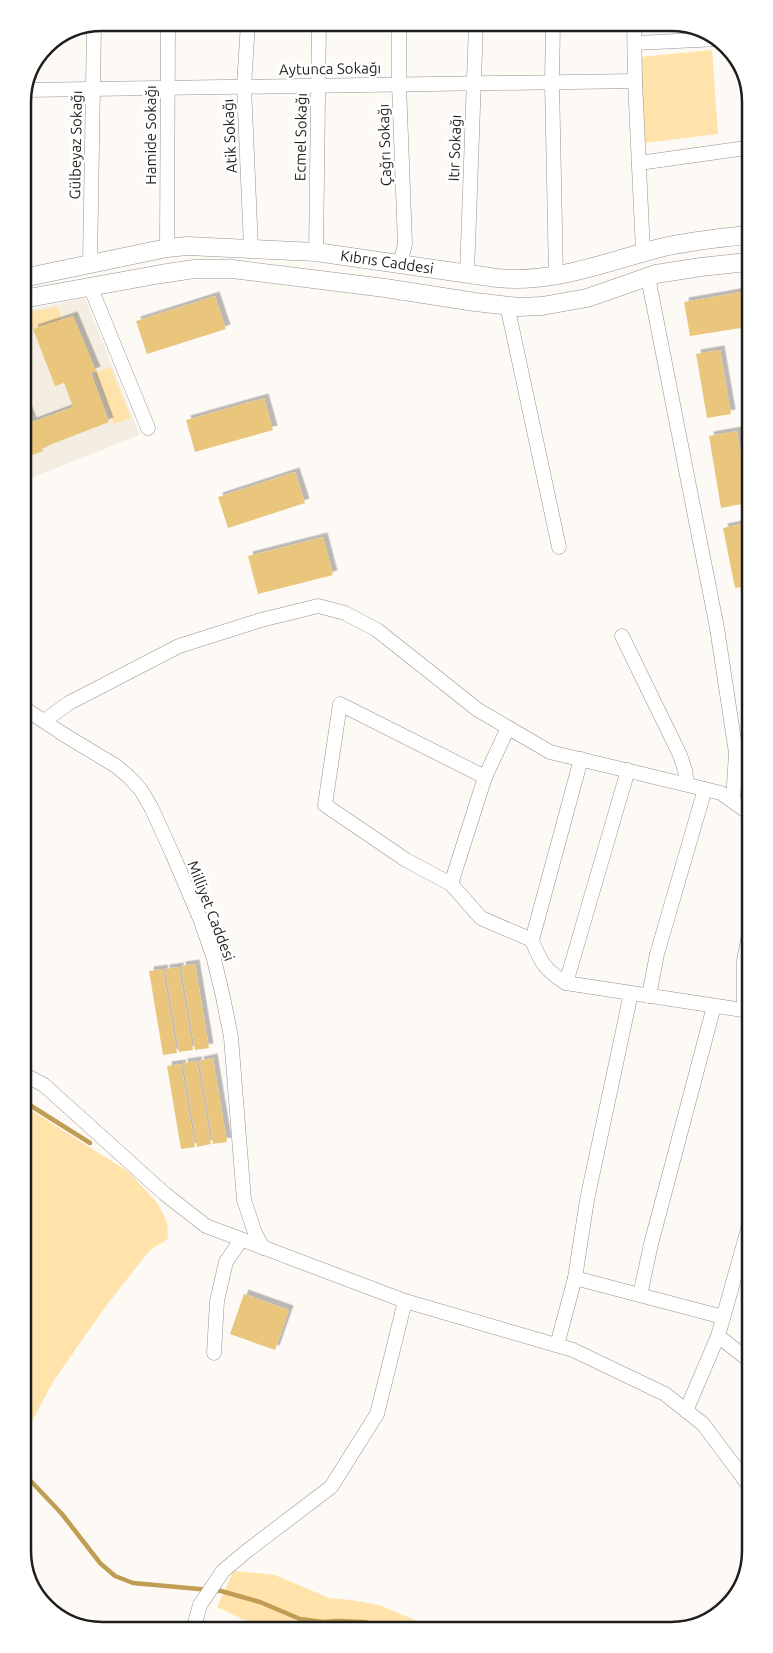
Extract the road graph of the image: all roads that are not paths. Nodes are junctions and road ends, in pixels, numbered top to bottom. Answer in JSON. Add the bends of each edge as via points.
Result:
{"nodes":[{"id":1,"x":168,"y":31,"type":"edge"},
{"id":2,"x":247,"y":31,"type":"edge"},
{"id":3,"x":319,"y":31,"type":"edge"},
{"id":4,"x":399,"y":31,"type":"edge"},
{"id":5,"x":476,"y":31,"type":"edge"},
{"id":6,"x":553,"y":31,"type":"edge"},
{"id":7,"x":634,"y":31,"type":"edge"},
{"id":8,"x":94,"y":32,"type":"edge"},
{"id":9,"x":703,"y":40,"type":"edge"},
{"id":10,"x":635,"y":43,"type":"junction"},
{"id":11,"x":635,"y":81,"type":"junction"},
{"id":12,"x":552,"y":82,"type":"junction"},
{"id":13,"x":474,"y":83,"type":"junction"},
{"id":14,"x":399,"y":84,"type":"junction"},
{"id":15,"x":318,"y":85,"type":"junction"},
{"id":16,"x":244,"y":86,"type":"junction"},
{"id":17,"x":93,"y":88,"type":"junction"},
{"id":18,"x":168,"y":88,"type":"junction"},
{"id":19,"x":33,"y":90,"type":"edge"},
{"id":20,"x":742,"y":149,"type":"edge"},
{"id":21,"x":639,"y":163,"type":"junction"},
{"id":22,"x":742,"y":236,"type":"edge"},
{"id":23,"x":167,"y":248,"type":"junction"},
{"id":24,"x":251,"y":248,"type":"junction"},
{"id":25,"x":316,"y":252,"type":"junction"},
{"id":26,"x":643,"y":252,"type":"junction"},
{"id":27,"x":742,"y":263,"type":"edge"},
{"id":28,"x":90,"y":264,"type":"junction"},
{"id":29,"x":400,"y":265,"type":"junction"},
{"id":30,"x":467,"y":274,"type":"junction"},
{"id":31,"x":31,"y":276,"type":"edge"},
{"id":32,"x":556,"y":276,"type":"junction"},
{"id":33,"x":648,"y":277,"type":"junction"},
{"id":34,"x":90,"y":286,"type":"junction"},
{"id":35,"x":31,"y":297,"type":"edge"},
{"id":36,"x":507,"y":305,"type":"junction"},
{"id":37,"x":148,"y":428,"type":"dead end"},
{"id":38,"x":559,"y":547,"type":"dead end"},
{"id":39,"x":622,"y":636,"type":"dead end"},
{"id":40,"x":31,"y":713,"type":"edge"},
{"id":41,"x":44,"y":721,"type":"junction"},
{"id":42,"x":508,"y":728,"type":"junction"},
{"id":43,"x":581,"y":759,"type":"junction"},
{"id":44,"x":628,"y":770,"type":"junction"},
{"id":45,"x":485,"y":777,"type":"junction"},
{"id":46,"x":687,"y":784,"type":"junction"},
{"id":47,"x":705,"y":789,"type":"junction"},
{"id":48,"x":733,"y":801,"type":"junction"},
{"id":49,"x":742,"y":808,"type":"edge"},
{"id":50,"x":451,"y":884,"type":"junction"},
{"id":51,"x":532,"y":940,"type":"junction"},
{"id":52,"x":566,"y":983,"type":"junction"},
{"id":53,"x":631,"y":993,"type":"junction"},
{"id":54,"x":649,"y":996,"type":"junction"},
{"id":55,"x":714,"y":1006,"type":"junction"},
{"id":56,"x":742,"y":1010,"type":"edge"},
{"id":57,"x":31,"y":1078,"type":"edge"},
{"id":58,"x":241,"y":1240,"type":"junction"},
{"id":59,"x":263,"y":1248,"type":"junction"},
{"id":60,"x":742,"y":1250,"type":"edge"},
{"id":61,"x":576,"y":1278,"type":"junction"},
{"id":62,"x":640,"y":1295,"type":"junction"},
{"id":63,"x":405,"y":1301,"type":"junction"},
{"id":64,"x":723,"y":1317,"type":"junction"},
{"id":65,"x":718,"y":1336,"type":"junction"},
{"id":66,"x":557,"y":1345,"type":"junction"},
{"id":67,"x":214,"y":1353,"type":"dead end"},
{"id":68,"x":742,"y":1355,"type":"edge"},
{"id":69,"x":686,"y":1410,"type":"junction"},
{"id":70,"x":742,"y":1476,"type":"edge"},
{"id":71,"x":195,"y":1622,"type":"edge"}],
"edges":[{"from":1,"to":18,"type":"street","name":"Hamide Sokağı"},
{"from":2,"to":16,"type":"street","name":"Atik Sokağı"},
{"from":3,"to":15,"type":"street","name":"Ecmel Sokağı"},
{"from":4,"to":14,"type":"street","name":"Çağrı Sokağı"},
{"from":5,"to":13,"type":"street","name":"Itır Sokağı"},
{"from":6,"to":12,"type":"street"},
{"from":7,"to":10,"type":"street"},
{"from":8,"to":17,"type":"street","name":"Gülbeyaz Sokağı"},
{"from":9,"to":10,"type":"street"},
{"from":10,"to":11,"type":"street"},
{"from":11,"to":12,"type":"street","name":"Aytunca Sokağı"},
{"from":11,"to":21,"type":"street"},
{"from":12,"to":13,"type":"street","name":"Aytunca Sokağı"},
{"from":12,"to":32,"type":"street"},
{"from":13,"to":14,"type":"street","name":"Aytunca Sokağı"},
{"from":13,"to":30,"type":"street","name":"Itır Sokağı"},
{"from":14,"to":15,"type":"street","name":"Aytunca Sokağı"},
{"from":14,"to":29,"type":"street","name":"Çağrı Sokağı","via":[[406,244]]},
{"from":15,"to":16,"type":"street","name":"Aytunca Sokağı"},
{"from":15,"to":25,"type":"street","name":"Ecmel Sokağı"},
{"from":16,"to":18,"type":"street","name":"Aytunca Sokağı"},
{"from":16,"to":24,"type":"street","name":"Atik Sokağı"},
{"from":17,"to":18,"type":"street","name":"Aytunca Sokağı"},
{"from":17,"to":19,"type":"street","name":"Aytunca Sokağı"},
{"from":17,"to":28,"type":"street","name":"Gülbeyaz Sokağı"},
{"from":18,"to":23,"type":"street","name":"Hamide Sokağı"},
{"from":20,"to":21,"type":"street"},
{"from":21,"to":26,"type":"street"},
{"from":22,"to":26,"type":"main road","name":"Kıbrıs Caddesi"},
{"from":23,"to":24,"type":"main road","name":"Kıbrıs Caddesi"},
{"from":23,"to":28,"type":"main road","name":"Kıbrıs Caddesi"},
{"from":24,"to":25,"type":"main road","name":"Kıbrıs Caddesi"},
{"from":25,"to":29,"type":"main road","name":"Kıbrıs Caddesi"},
{"from":26,"to":32,"type":"main road","name":"Kıbrıs Caddesi"},
{"from":27,"to":33,"type":"main road"},
{"from":28,"to":31,"type":"main road","name":"Kıbrıs Caddesi"},
{"from":29,"to":30,"type":"main road","name":"Kıbrıs Caddesi"},
{"from":30,"to":32,"type":"main road","name":"Kıbrıs Caddesi","via":[[516,280]]},
{"from":33,"to":36,"type":"main road","via":[[587,298],[542,306]]},
{"from":33,"to":48,"type":"street","via":[[717,628],[736,753]]},
{"from":34,"to":35,"type":"main road"},
{"from":34,"to":36,"type":"main road","via":[[186,270],[232,269]]},
{"from":34,"to":37,"type":"street"},
{"from":36,"to":38,"type":"street"},
{"from":39,"to":46,"type":"street","via":[[680,755]]},
{"from":40,"to":41,"type":"street","name":"Milliyet Caddesi"},
{"from":41,"to":42,"type":"street","via":[[69,703],[179,646],[318,606],[345,613],[377,630],[478,710]]},
{"from":41,"to":59,"type":"street","name":"Milliyet Caddesi","via":[[116,766],[141,790],[201,921],[214,958],[230,1037],[244,1200]]},
{"from":42,"to":43,"type":"street","via":[[550,752]]},
{"from":42,"to":45,"type":"street"},
{"from":43,"to":44,"type":"street"},
{"from":43,"to":51,"type":"street"},
{"from":44,"to":46,"type":"street"},
{"from":44,"to":52,"type":"street"},
{"from":45,"to":50,"type":"street"},
{"from":45,"to":50,"type":"street","via":[[340,704],[325,805],[406,860]]},
{"from":46,"to":47,"type":"street"},
{"from":47,"to":48,"type":"street","via":[[721,793]]},
{"from":47,"to":54,"type":"street","via":[[657,954]]},
{"from":48,"to":49,"type":"street"},
{"from":50,"to":51,"type":"street","via":[[481,918]]},
{"from":51,"to":52,"type":"street","via":[[551,974]]},
{"from":52,"to":53,"type":"street"},
{"from":53,"to":54,"type":"street"},
{"from":53,"to":61,"type":"street","via":[[587,1200]]},
{"from":54,"to":55,"type":"street"},
{"from":55,"to":56,"type":"street"},
{"from":55,"to":62,"type":"street"},
{"from":57,"to":58,"type":"street","via":[[44,1085],[165,1194],[206,1226]]},
{"from":58,"to":59,"type":"street"},
{"from":58,"to":67,"type":"street","via":[[226,1262],[217,1301]]},
{"from":59,"to":63,"type":"street"},
{"from":60,"to":64,"type":"street"},
{"from":61,"to":62,"type":"street"},
{"from":61,"to":66,"type":"street"},
{"from":62,"to":64,"type":"street"},
{"from":63,"to":66,"type":"street"},
{"from":63,"to":71,"type":"street","via":[[376,1414],[330,1488],[223,1571],[200,1605]]},
{"from":64,"to":65,"type":"street"},
{"from":65,"to":68,"type":"street"},
{"from":65,"to":69,"type":"street"},
{"from":66,"to":69,"type":"street","via":[[664,1394]]},
{"from":69,"to":70,"type":"street","via":[[703,1424]]}]}
